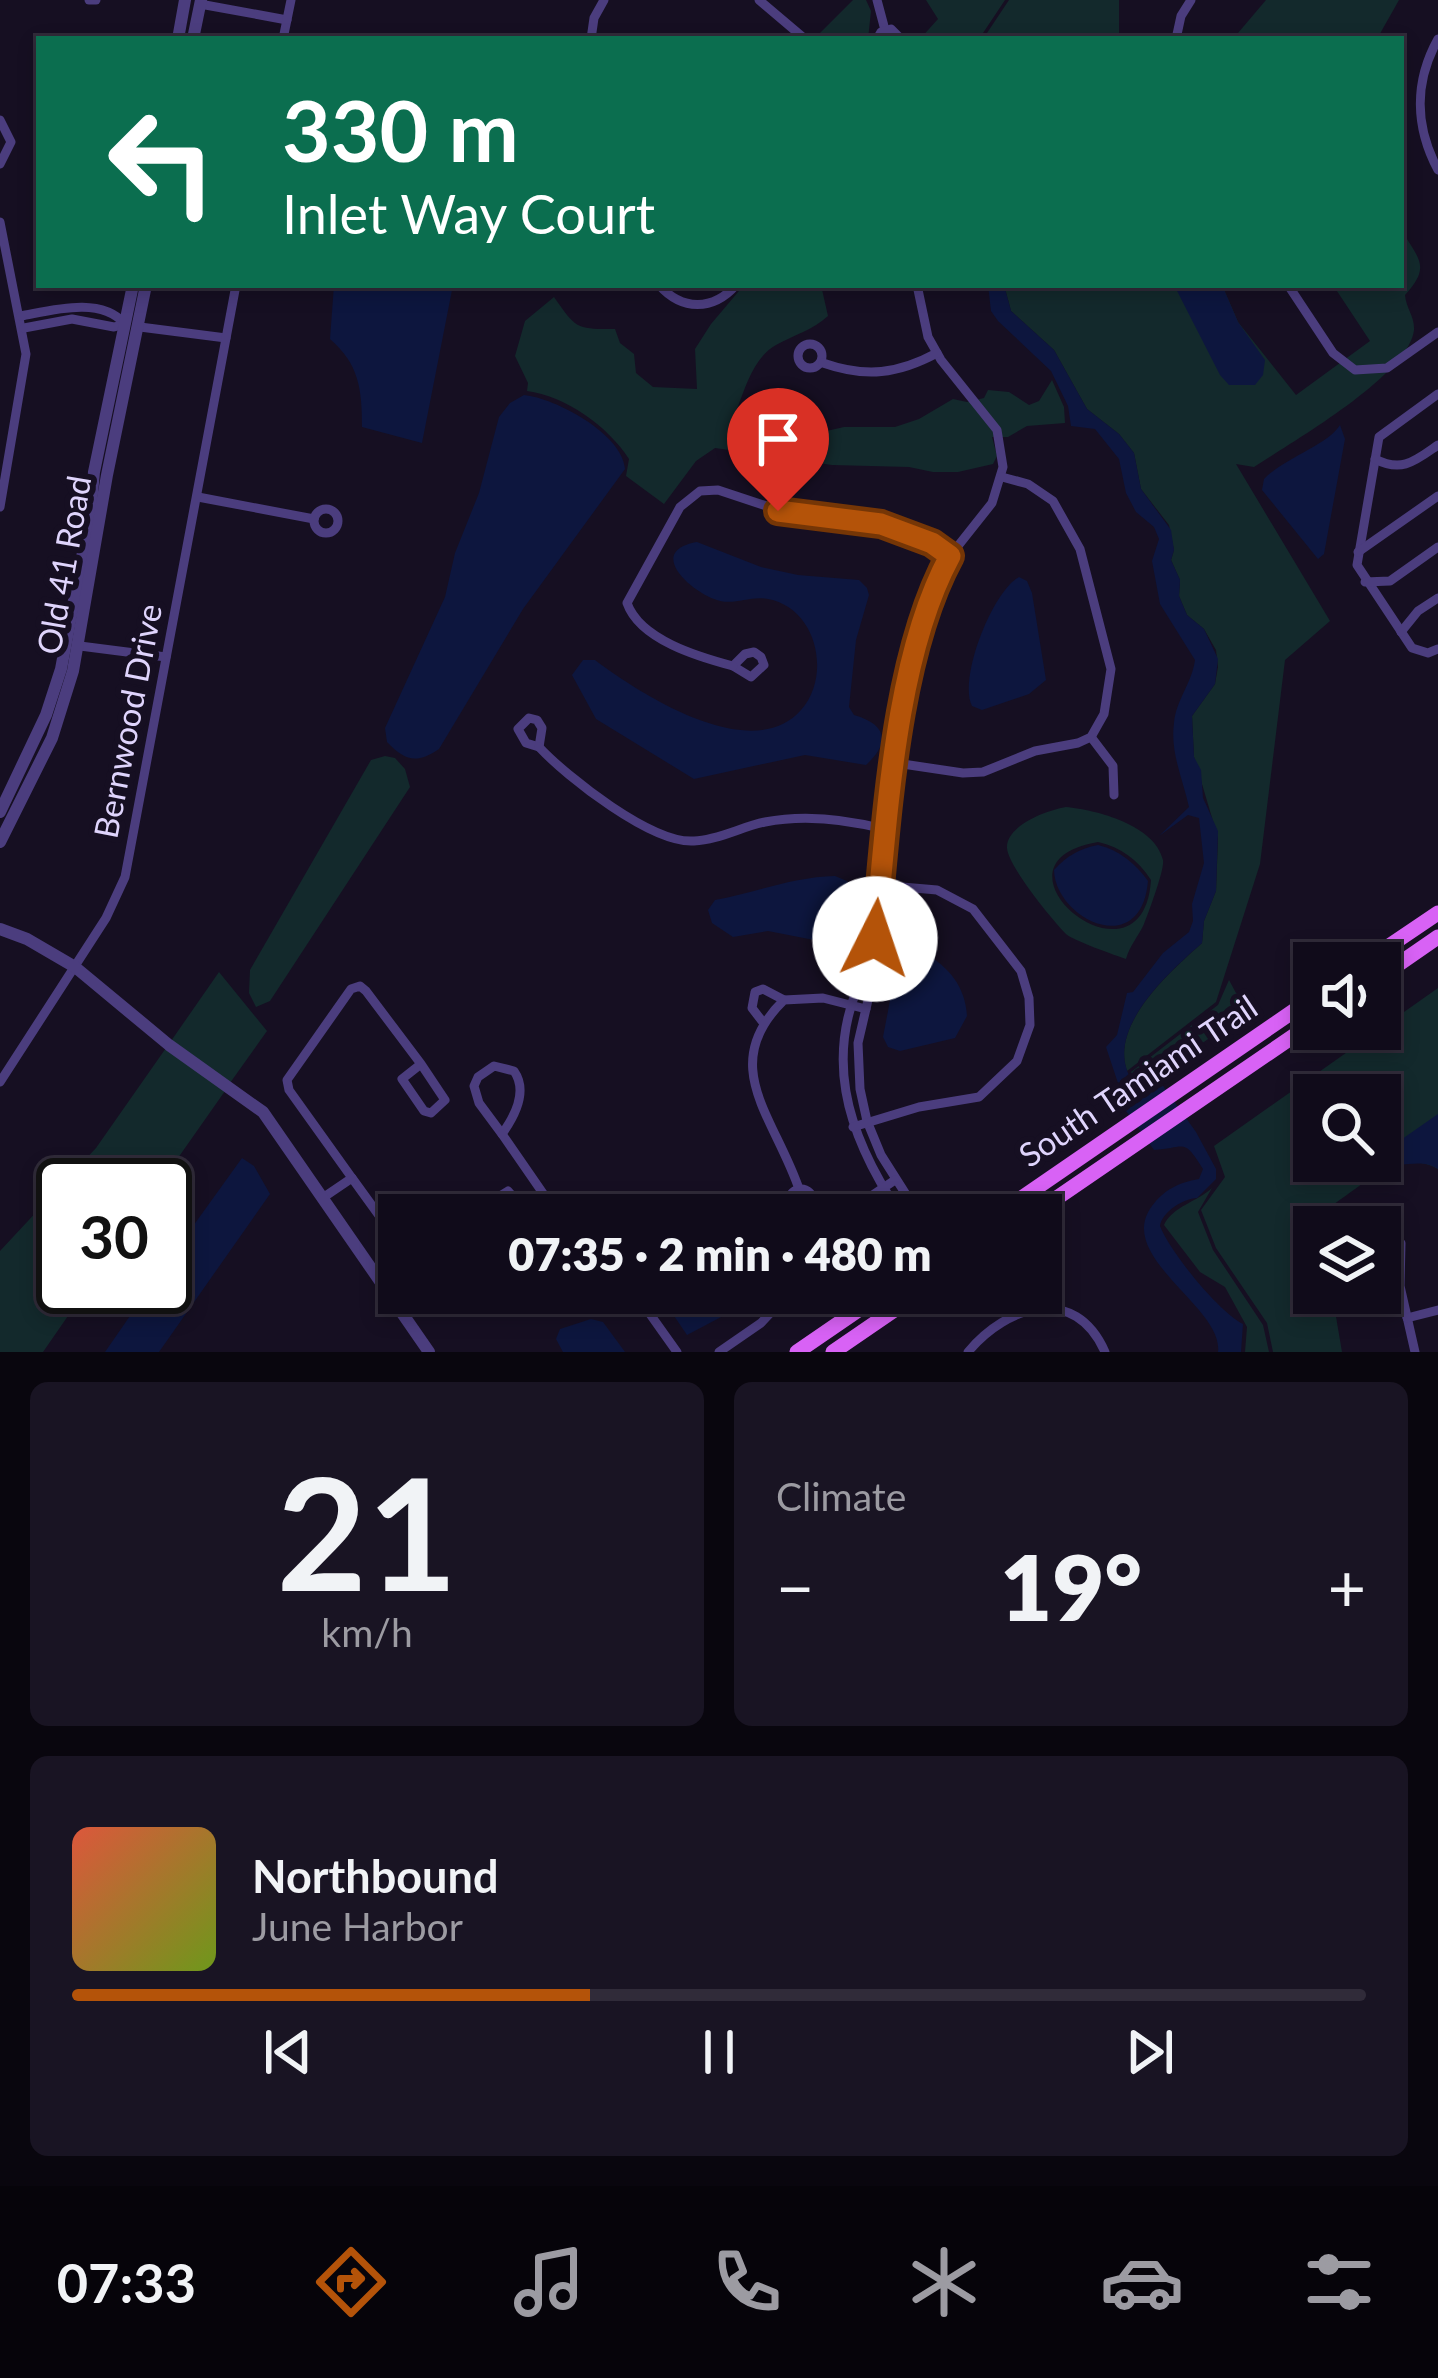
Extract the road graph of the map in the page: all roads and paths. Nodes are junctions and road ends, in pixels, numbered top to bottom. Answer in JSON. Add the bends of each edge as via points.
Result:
{"nodes":[{"id":1,"x":292,"y":0,"type":"edge"},
{"id":2,"x":604,"y":0,"type":"edge"},
{"id":3,"x":759,"y":0,"type":"edge"},
{"id":4,"x":877,"y":0,"type":"edge"},
{"id":5,"x":1191,"y":0,"type":"edge"},
{"id":6,"x":185,"y":1,"type":"edge"},
{"id":7,"x":200,"y":2,"type":"edge"},
{"id":8,"x":287,"y":20,"type":"junction"},
{"id":9,"x":881,"y":35,"type":"edge"},
{"id":10,"x":179,"y":36,"type":"edge"},
{"id":11,"x":194,"y":36,"type":"edge"},
{"id":12,"x":284,"y":36,"type":"edge"},
{"id":13,"x":591,"y":36,"type":"edge"},
{"id":14,"x":801,"y":36,"type":"edge"},
{"id":15,"x":1177,"y":36,"type":"edge"},
{"id":16,"x":1438,"y":39,"type":"edge"},
{"id":17,"x":0,"y":121,"type":"edge"},
{"id":18,"x":0,"y":164,"type":"edge"},
{"id":19,"x":1438,"y":170,"type":"edge"},
{"id":20,"x":0,"y":222,"type":"edge"},
{"id":21,"x":133,"y":288,"type":"edge"},
{"id":22,"x":145,"y":288,"type":"edge"},
{"id":23,"x":235,"y":288,"type":"edge"},
{"id":24,"x":663,"y":288,"type":"edge"},
{"id":25,"x":732,"y":288,"type":"edge"},
{"id":26,"x":918,"y":288,"type":"edge"},
{"id":27,"x":1290,"y":288,"type":"edge"},
{"id":28,"x":22,"y":322,"type":"junction"},
{"id":29,"x":132,"y":326,"type":"junction"},
{"id":30,"x":1438,"y":332,"type":"edge"},
{"id":31,"x":226,"y":338,"type":"junction"},
{"id":32,"x":937,"y":352,"type":"junction"},
{"id":33,"x":823,"y":363,"type":"dead end"},
{"id":34,"x":1438,"y":394,"type":"edge"},
{"id":35,"x":1438,"y":445,"type":"edge"},
{"id":36,"x":1375,"y":459,"type":"junction"},
{"id":37,"x":1002,"y":478,"type":"junction"},
{"id":38,"x":1438,"y":496,"type":"edge"},
{"id":39,"x":198,"y":497,"type":"junction"},
{"id":40,"x":0,"y":508,"type":"edge"},
{"id":41,"x":314,"y":519,"type":"dead end"},
{"id":42,"x":1438,"y":547,"type":"edge"},
{"id":43,"x":1358,"y":552,"type":"junction"},
{"id":44,"x":950,"y":556,"type":"junction"},
{"id":45,"x":1365,"y":582,"type":"junction"},
{"id":46,"x":1438,"y":598,"type":"edge"},
{"id":47,"x":1401,"y":632,"type":"junction"},
{"id":48,"x":73,"y":645,"type":"junction"},
{"id":49,"x":1438,"y":649,"type":"edge"},
{"id":50,"x":166,"y":657,"type":"junction"},
{"id":51,"x":734,"y":666,"type":"dead end"},
{"id":52,"x":1091,"y":736,"type":"junction"},
{"id":53,"x":539,"y":747,"type":"dead end"},
{"id":54,"x":896,"y":763,"type":"junction"},
{"id":55,"x":1114,"y":795,"type":"dead end"},
{"id":56,"x":0,"y":812,"type":"edge"},
{"id":57,"x":884,"y":829,"type":"junction"},
{"id":58,"x":0,"y":842,"type":"edge"},
{"id":59,"x":879,"y":885,"type":"junction"},
{"id":60,"x":1438,"y":913,"type":"edge"},
{"id":61,"x":0,"y":928,"type":"edge"},
{"id":62,"x":1438,"y":937,"type":"edge"},
{"id":63,"x":1401,"y":943,"type":"edge"},
{"id":64,"x":871,"y":959,"type":"junction"},
{"id":65,"x":1401,"y":962,"type":"edge"},
{"id":66,"x":75,"y":968,"type":"junction"},
{"id":67,"x":784,"y":1000,"type":"junction"},
{"id":68,"x":851,"y":1004,"type":"junction"},
{"id":69,"x":866,"y":1009,"type":"junction"},
{"id":70,"x":1293,"y":1012,"type":"edge"},
{"id":71,"x":762,"y":1021,"type":"junction"},
{"id":72,"x":1293,"y":1024,"type":"edge"},
{"id":73,"x":1293,"y":1036,"type":"edge"},
{"id":74,"x":421,"y":1064,"type":"junction"},
{"id":75,"x":1233,"y":1077,"type":"junction"},
{"id":76,"x":0,"y":1082,"type":"edge"},
{"id":77,"x":868,"y":1121,"type":"junction"},
{"id":78,"x":853,"y":1126,"type":"junction"},
{"id":79,"x":502,"y":1134,"type":"junction"},
{"id":80,"x":352,"y":1178,"type":"junction"},
{"id":81,"x":895,"y":1180,"type":"junction"},
{"id":82,"x":1046,"y":1181,"type":"junction"},
{"id":83,"x":883,"y":1188,"type":"junction"},
{"id":84,"x":799,"y":1189,"type":"dead end"},
{"id":85,"x":543,"y":1194,"type":"edge"},
{"id":86,"x":874,"y":1194,"type":"edge"},
{"id":87,"x":887,"y":1194,"type":"edge"},
{"id":88,"x":905,"y":1194,"type":"edge"},
{"id":89,"x":1027,"y":1194,"type":"edge"},
{"id":90,"x":1033,"y":1194,"type":"edge"},
{"id":91,"x":1062,"y":1195,"type":"edge"},
{"id":92,"x":324,"y":1197,"type":"junction"},
{"id":93,"x":378,"y":1215,"type":"edge"},
{"id":94,"x":1401,"y":1285,"type":"edge"},
{"id":95,"x":1438,"y":1310,"type":"edge"},
{"id":96,"x":650,"y":1314,"type":"edge"},
{"id":97,"x":769,"y":1314,"type":"edge"},
{"id":98,"x":852,"y":1314,"type":"edge"},
{"id":99,"x":870,"y":1314,"type":"edge"},
{"id":100,"x":888,"y":1314,"type":"edge"},
{"id":101,"x":1407,"y":1318,"type":"junction"},
{"id":102,"x":429,"y":1352,"type":"edge"},
{"id":103,"x":677,"y":1352,"type":"edge"},
{"id":104,"x":719,"y":1352,"type":"edge"},
{"id":105,"x":797,"y":1352,"type":"edge"},
{"id":106,"x":831,"y":1352,"type":"edge"},
{"id":107,"x":968,"y":1352,"type":"edge"},
{"id":108,"x":1105,"y":1352,"type":"edge"},
{"id":109,"x":1414,"y":1352,"type":"edge"}],
"edges":[{"from":1,"to":8,"type":"street"},
{"from":2,"to":13,"type":"street"},
{"from":3,"to":14,"type":"street"},
{"from":4,"to":9,"type":"street"},
{"from":5,"to":15,"type":"street"},
{"from":6,"to":7,"type":"street"},
{"from":6,"to":10,"type":"street"},
{"from":7,"to":8,"type":"street"},
{"from":7,"to":11,"type":"street"},
{"from":8,"to":12,"type":"street"},
{"from":16,"to":19,"type":"street","via":[[1420,110]]},
{"from":17,"to":18,"type":"street","via":[[11,142]]},
{"from":20,"to":28,"type":"street"},
{"from":21,"to":29,"type":"street","name":"Old 41 Road"},
{"from":22,"to":29,"type":"street","name":"Old 41 Road"},
{"from":23,"to":31,"type":"street","name":"Bernwood Drive"},
{"from":24,"to":25,"type":"street","via":[[697,306]]},
{"from":26,"to":32,"type":"street"},
{"from":27,"to":30,"type":"street","via":[[1333,353],[1355,370],[1387,368]]},
{"from":28,"to":29,"type":"street"},
{"from":28,"to":40,"type":"street","via":[[26,371]]},
{"from":29,"to":31,"type":"street"},
{"from":29,"to":48,"type":"street","name":"Old 41 Road"},
{"from":31,"to":39,"type":"street","name":"Bernwood Drive"},
{"from":32,"to":33,"type":"street","via":[[887,373]]},
{"from":32,"to":37,"type":"street","via":[[997,430]]},
{"from":34,"to":36,"type":"street","via":[[1379,436]]},
{"from":35,"to":36,"type":"street","via":[[1405,466]]},
{"from":36,"to":43,"type":"street"},
{"from":37,"to":44,"type":"street"},
{"from":37,"to":52,"type":"street","via":[[1053,501],[1084,560],[1112,677]]},
{"from":38,"to":43,"type":"street"},
{"from":39,"to":41,"type":"street"},
{"from":39,"to":50,"type":"street","name":"Bernwood Drive"},
{"from":42,"to":45,"type":"street","via":[[1390,580]]},
{"from":43,"to":45,"type":"street"},
{"from":44,"to":51,"type":"street","via":[[872,522],[797,516],[718,490],[692,495],[627,603],[635,618],[684,652]]},
{"from":44,"to":54,"type":"street","via":[[915,651]]},
{"from":45,"to":47,"type":"street"},
{"from":46,"to":47,"type":"street"},
{"from":47,"to":49,"type":"street","via":[[1420,652]]},
{"from":48,"to":50,"type":"street"},
{"from":48,"to":56,"type":"street","name":"Old 41 Road"},
{"from":48,"to":58,"type":"street","name":"Old 41 Road","via":[[52,738]]},
{"from":50,"to":66,"type":"street","name":"Bernwood Drive","via":[[124,877]]},
{"from":52,"to":54,"type":"street","via":[[973,773]]},
{"from":52,"to":55,"type":"street","via":[[1110,758]]},
{"from":53,"to":57,"type":"street","via":[[668,838],[695,842],[802,818]]},
{"from":54,"to":57,"type":"street"},
{"from":57,"to":59,"type":"street"},
{"from":59,"to":64,"type":"street"},
{"from":59,"to":77,"type":"street","via":[[937,890],[973,909],[1022,971],[1030,1025],[1017,1061],[980,1097]]},
{"from":60,"to":63,"type":"main road"},
{"from":61,"to":66,"type":"street"},
{"from":62,"to":65,"type":"main road"},
{"from":64,"to":68,"type":"street"},
{"from":64,"to":69,"type":"street"},
{"from":66,"to":76,"type":"street","name":"Bernwood Drive"},
{"from":66,"to":92,"type":"street","via":[[263,1112]]},
{"from":67,"to":68,"type":"street"},
{"from":67,"to":71,"type":"street"},
{"from":67,"to":71,"type":"street","via":[[764,988],[755,992],[752,1008]]},
{"from":68,"to":69,"type":"street"},
{"from":68,"to":78,"type":"street","via":[[842,1063]]},
{"from":69,"to":77,"type":"street","via":[[858,1070]]},
{"from":70,"to":82,"type":"main road","name":"South Tamiami Trail"},
{"from":71,"to":84,"type":"street","via":[[752,1074]]},
{"from":72,"to":75,"type":"main road"},
{"from":73,"to":75,"type":"main road","name":"South Tamiami Trail"},
{"from":74,"to":74,"type":"street","via":[[403,1079],[430,1114],[446,1100]]},
{"from":74,"to":80,"type":"street","via":[[357,986],[287,1078]]},
{"from":75,"to":91,"type":"main road","name":"South Tamiami Trail"},
{"from":77,"to":78,"type":"street"},
{"from":77,"to":81,"type":"street"},
{"from":78,"to":83,"type":"street"},
{"from":79,"to":79,"type":"street","via":[[474,1086],[494,1066],[514,1071],[521,1088]]},
{"from":79,"to":85,"type":"street"},
{"from":80,"to":92,"type":"street"},
{"from":80,"to":93,"type":"street"},
{"from":81,"to":83,"type":"street"},
{"from":81,"to":88,"type":"street"},
{"from":82,"to":89,"type":"main road","name":"South Tamiami Trail"},
{"from":82,"to":90,"type":"main road"},
{"from":83,"to":86,"type":"street"},
{"from":83,"to":87,"type":"street"},
{"from":92,"to":102,"type":"street"},
{"from":94,"to":101,"type":"street"},
{"from":95,"to":101,"type":"street"},
{"from":96,"to":103,"type":"street"},
{"from":97,"to":104,"type":"street"},
{"from":98,"to":105,"type":"main road"},
{"from":99,"to":106,"type":"main road"},
{"from":100,"to":106,"type":"main road"},
{"from":101,"to":109,"type":"street"},
{"from":107,"to":108,"type":"street","via":[[1012,1316],[1040,1308],[1082,1321]]}]}
